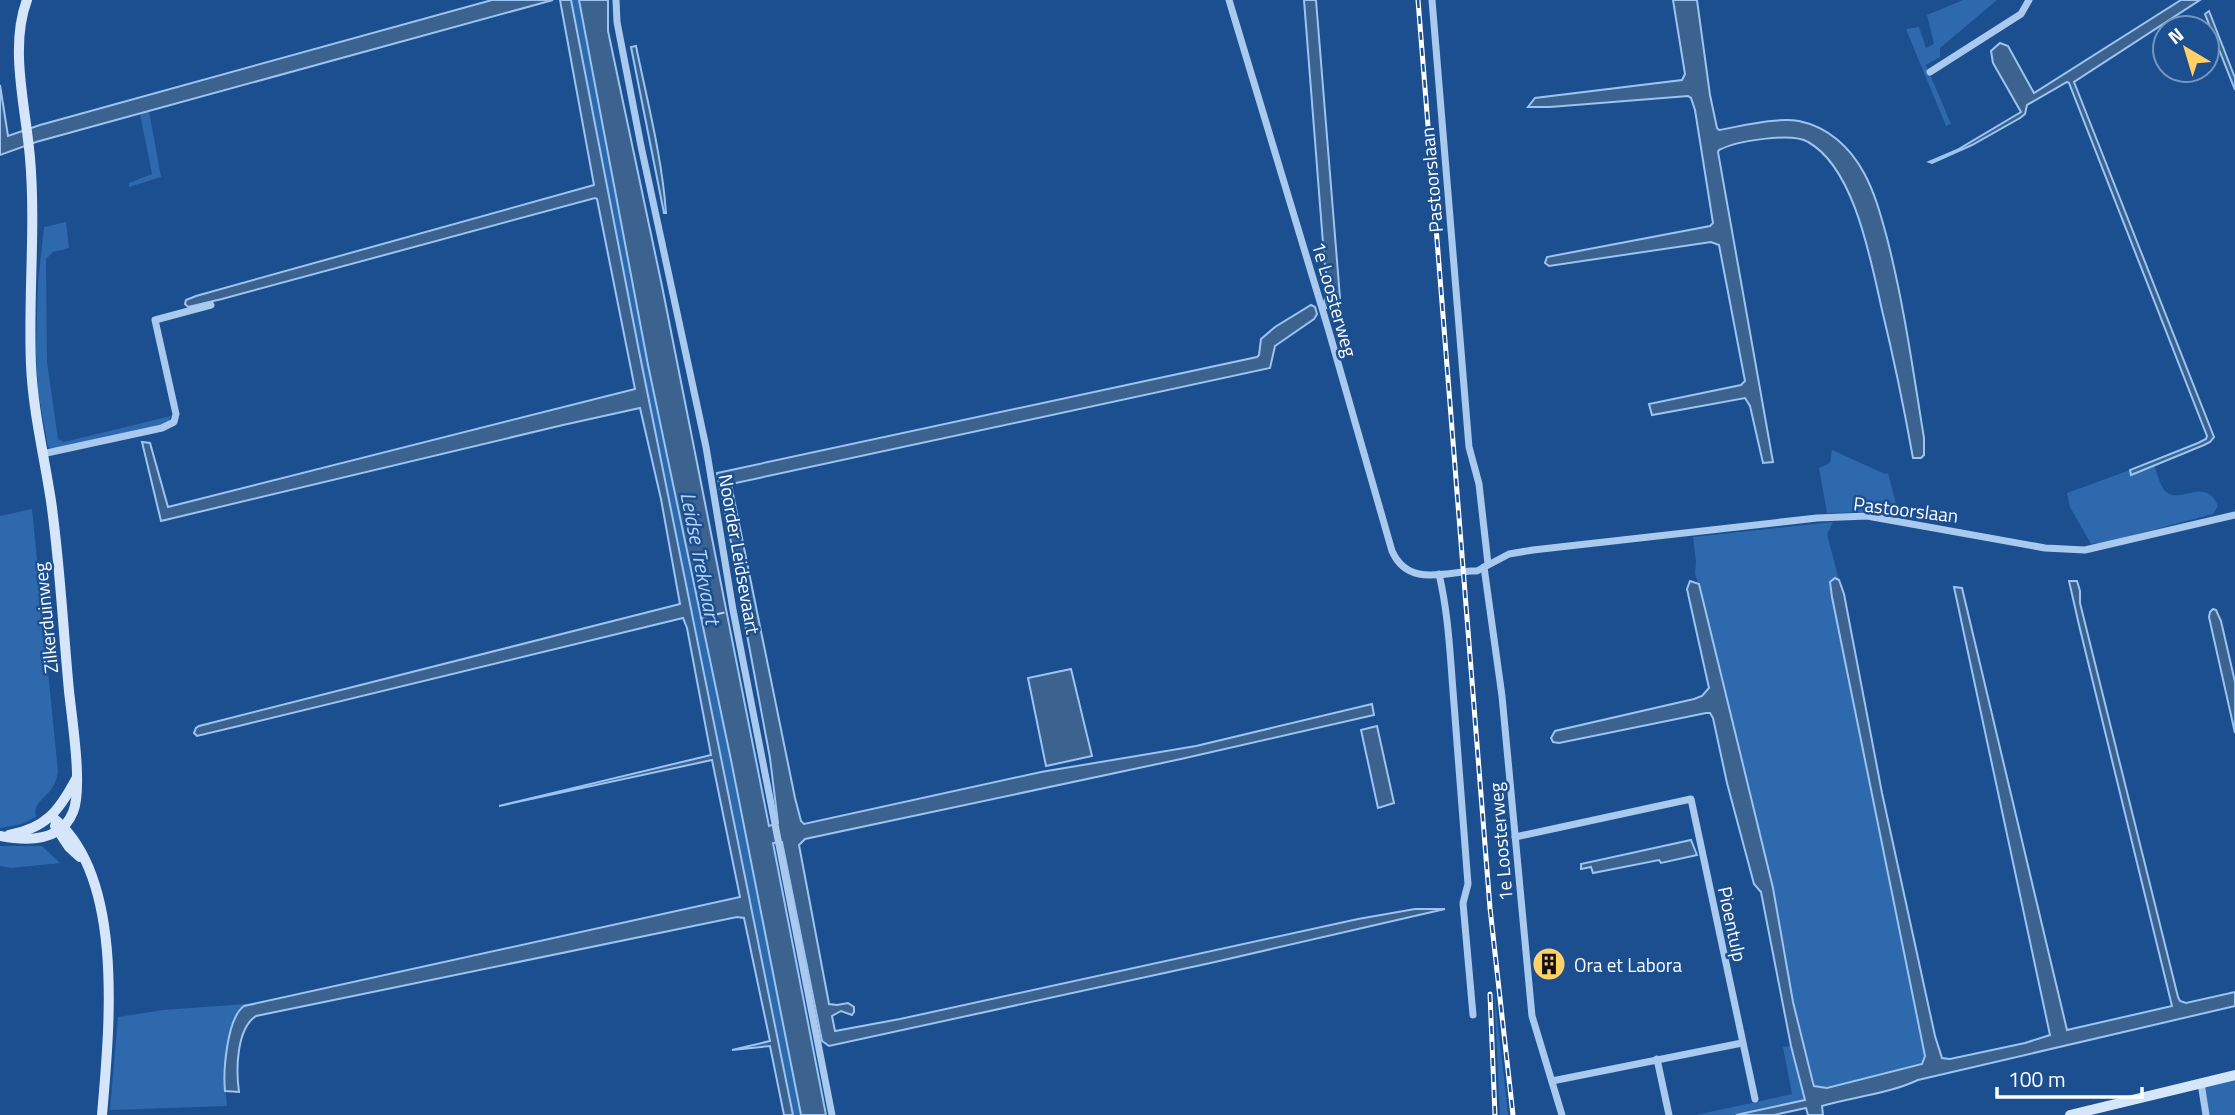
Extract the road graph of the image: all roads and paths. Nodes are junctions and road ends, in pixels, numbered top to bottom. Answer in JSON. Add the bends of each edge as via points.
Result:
{"nodes":[{"id":1,"x":27,"y":0,"type":"edge"},
{"id":2,"x":616,"y":0,"type":"edge"},
{"id":3,"x":1229,"y":0,"type":"edge"},
{"id":4,"x":1432,"y":0,"type":"edge"},
{"id":5,"x":2029,"y":0,"type":"edge"},
{"id":6,"x":1930,"y":72,"type":"dead end"},
{"id":7,"x":211,"y":305,"type":"dead end"},
{"id":8,"x":42,"y":454,"type":"junction"},
{"id":9,"x":2235,"y":515,"type":"edge"},
{"id":10,"x":1486,"y":566,"type":"junction"},
{"id":11,"x":1439,"y":574,"type":"junction"},
{"id":12,"x":76,"y":779,"type":"junction"},
{"id":13,"x":52,"y":817,"type":"junction"},
{"id":14,"x":60,"y":828,"type":"junction"},
{"id":15,"x":1516,"y":837,"type":"junction"},
{"id":16,"x":1474,"y":1015,"type":"dead end"},
{"id":17,"x":1742,"y":1043,"type":"junction"},
{"id":18,"x":1657,"y":1059,"type":"junction"},
{"id":19,"x":2235,"y":1075,"type":"edge"},
{"id":20,"x":1552,"y":1081,"type":"junction"},
{"id":21,"x":2201,"y":1083,"type":"junction"},
{"id":22,"x":1755,"y":1099,"type":"dead end"},
{"id":23,"x":102,"y":1115,"type":"edge"},
{"id":24,"x":832,"y":1115,"type":"edge"},
{"id":25,"x":1562,"y":1115,"type":"edge"},
{"id":26,"x":1669,"y":1115,"type":"edge"},
{"id":27,"x":2070,"y":1115,"type":"edge"},
{"id":28,"x":2206,"y":1115,"type":"edge"}],
"edges":[{"from":1,"to":8,"type":"main road","name":"Zilkerduinweg","via":[[19,51],[32,220],[31,362]]},
{"from":2,"to":24,"type":"street","name":"Noorder Leidsevaart"},
{"from":3,"to":11,"type":"street","name":"1e Loosterweg","via":[[1396,561],[1411,573]]},
{"from":4,"to":10,"type":"street","name":"Pastoorslaan","via":[[1469,447],[1479,484]]},
{"from":5,"to":6,"type":"street","via":[[2021,13]]},
{"from":7,"to":8,"type":"street","via":[[155,320],[174,422]]},
{"from":8,"to":12,"type":"main road","name":"Zilkerduinweg","via":[[51,502]]},
{"from":9,"to":10,"type":"street","name":"Pastoorslaan","via":[[2085,550],[2045,548],[1867,516],[1817,518],[1533,550],[1509,554]]},
{"from":10,"to":11,"type":"street","name":"1e Loosterweg"},
{"from":10,"to":15,"type":"street","name":"1e Loosterweg"},
{"from":11,"to":16,"type":"street","name":"1e Loosterweg","via":[[1460,767],[1468,884],[1463,903]]},
{"from":12,"to":13,"type":"main road"},
{"from":12,"to":14,"type":"main road","name":"Zilkerduinweg","via":[[78,799],[73,815]]},
{"from":13,"to":14,"type":"main road"},
{"from":13,"to":14,"type":"main road","via":[[33,828],[0,836],[24,841],[46,837]]},
{"from":14,"to":23,"type":"main road","via":[[75,841],[92,874],[108,958]]},
{"from":15,"to":17,"type":"street","name":"Pioentulp","via":[[1691,799]]},
{"from":15,"to":20,"type":"street","name":"1e Loosterweg","via":[[1532,1016]]},
{"from":17,"to":18,"type":"street"},
{"from":17,"to":22,"type":"street"},
{"from":18,"to":20,"type":"street"},
{"from":18,"to":26,"type":"street"},
{"from":19,"to":21,"type":"main road"},
{"from":20,"to":25,"type":"street","name":"1e Loosterweg"},
{"from":21,"to":27,"type":"main road"},
{"from":21,"to":28,"type":"street"}]}
